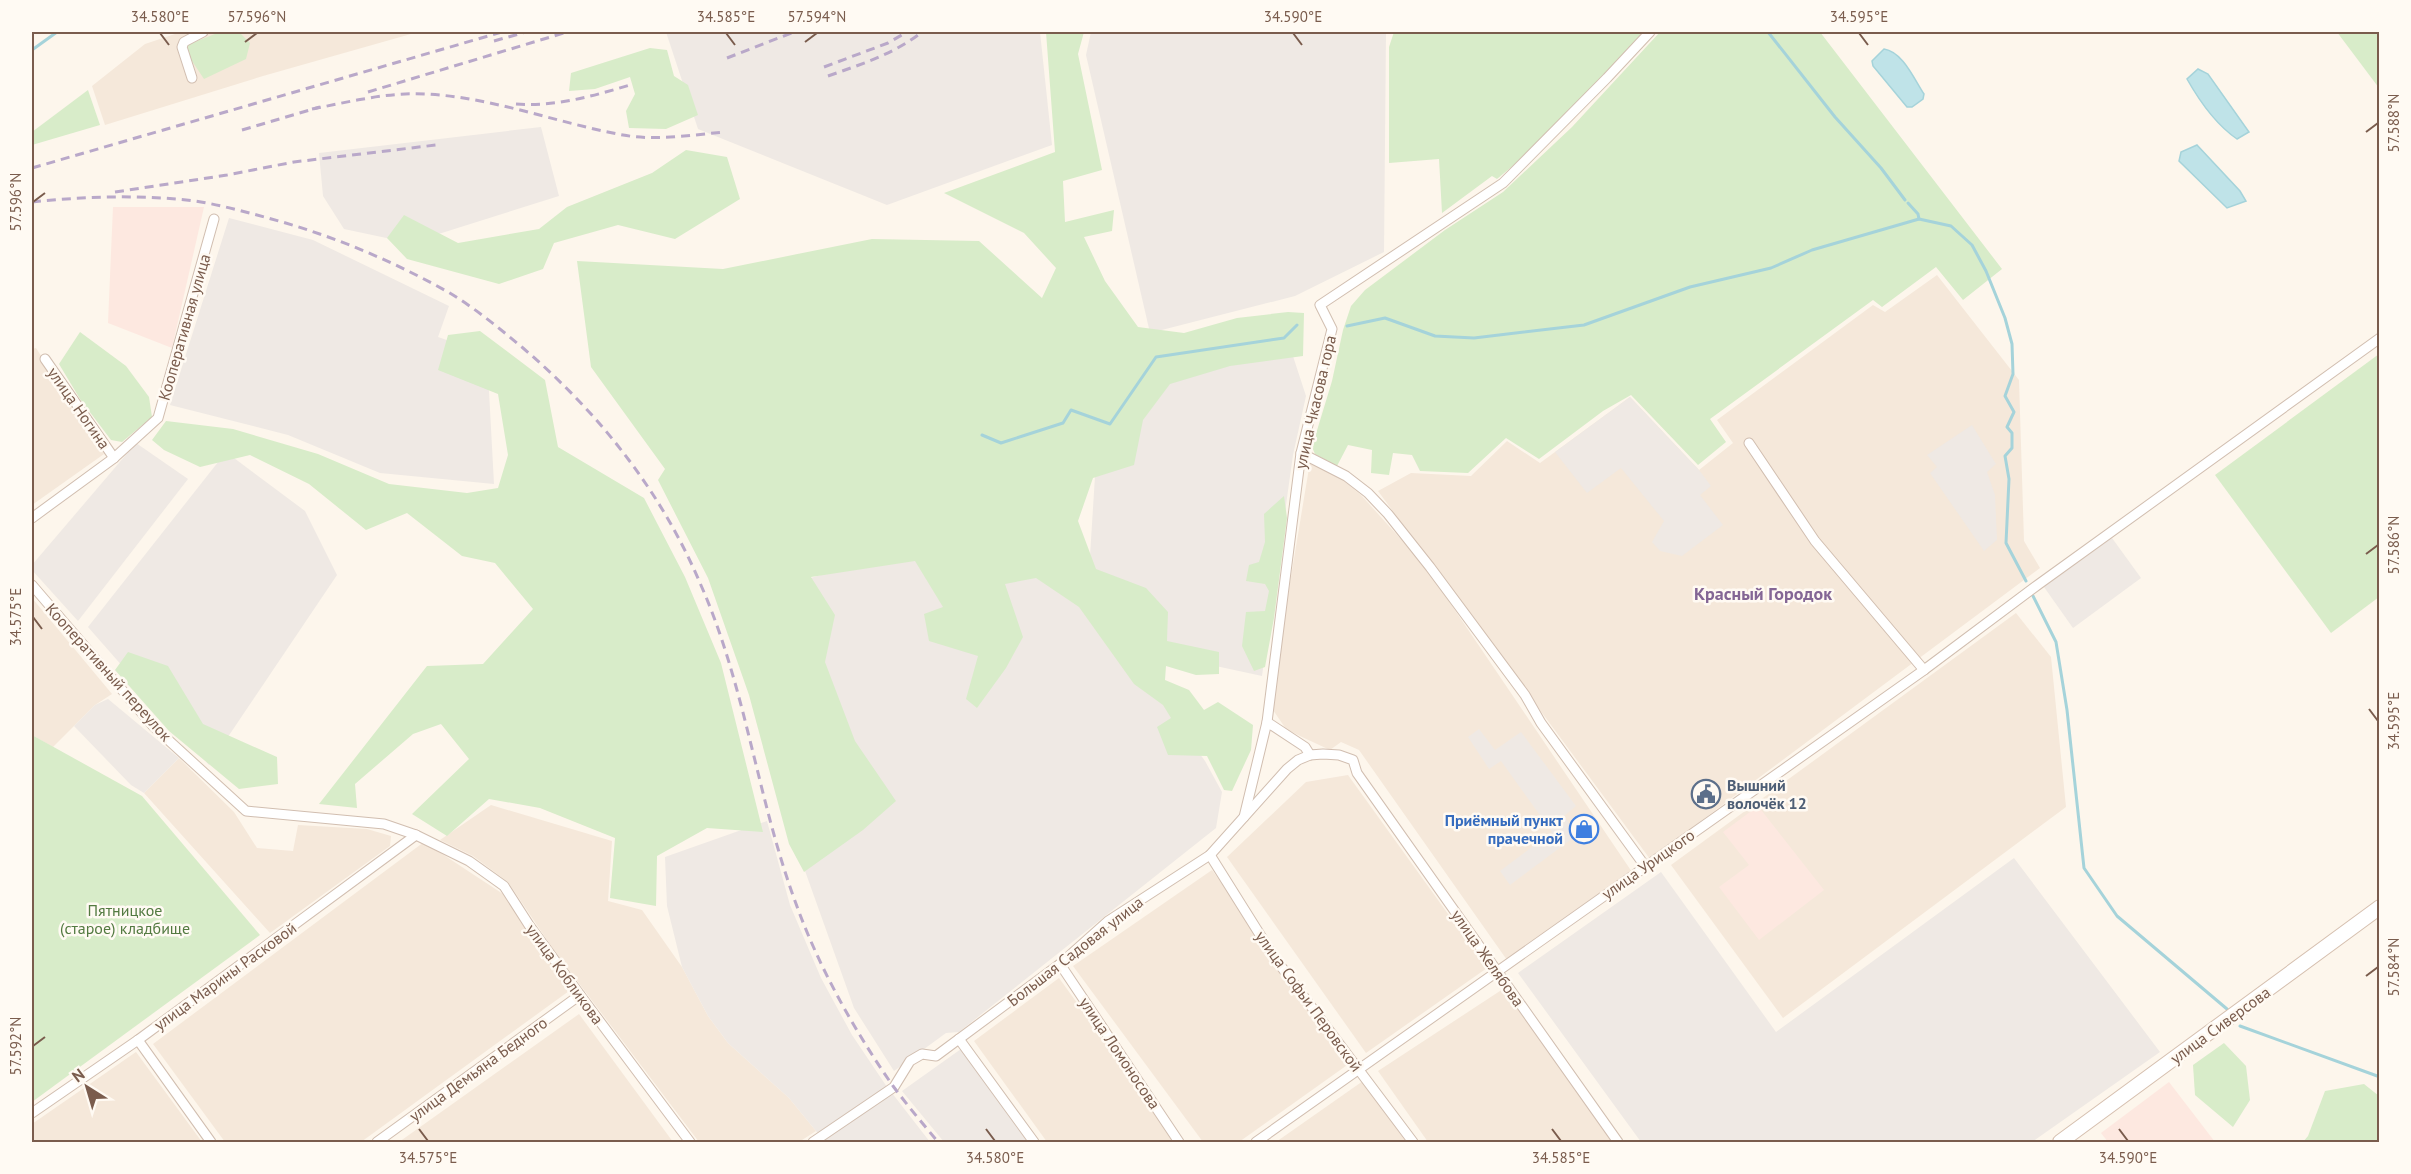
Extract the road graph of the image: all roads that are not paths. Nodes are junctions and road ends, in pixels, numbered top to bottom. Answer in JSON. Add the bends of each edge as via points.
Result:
{"nodes":[{"id":1,"x":203,"y":32,"type":"edge"},
{"id":2,"x":1650,"y":32,"type":"edge"},
{"id":3,"x":192,"y":78,"type":"dead end"},
{"id":4,"x":214,"y":219,"type":"dead end"},
{"id":5,"x":2379,"y":338,"type":"edge"},
{"id":6,"x":45,"y":359,"type":"dead end"},
{"id":7,"x":1749,"y":443,"type":"dead end"},
{"id":8,"x":1301,"y":453,"type":"junction"},
{"id":9,"x":114,"y":458,"type":"junction"},
{"id":10,"x":32,"y":518,"type":"edge"},
{"id":11,"x":32,"y":585,"type":"edge"},
{"id":12,"x":1924,"y":670,"type":"junction"},
{"id":13,"x":1267,"y":722,"type":"junction"},
{"id":14,"x":1310,"y":755,"type":"junction"},
{"id":15,"x":1244,"y":819,"type":"junction"},
{"id":16,"x":416,"y":835,"type":"junction"},
{"id":17,"x":1210,"y":855,"type":"junction"},
{"id":18,"x":1645,"y":866,"type":"junction"},
{"id":19,"x":2379,"y":907,"type":"edge"},
{"id":20,"x":1060,"y":964,"type":"junction"},
{"id":21,"x":1497,"y":971,"type":"junction"},
{"id":22,"x":580,"y":995,"type":"junction"},
{"id":23,"x":959,"y":1039,"type":"junction"},
{"id":24,"x":138,"y":1040,"type":"junction"},
{"id":25,"x":1360,"y":1070,"type":"junction"},
{"id":26,"x":32,"y":1113,"type":"edge"},
{"id":27,"x":211,"y":1143,"type":"edge"},
{"id":28,"x":377,"y":1143,"type":"edge"},
{"id":29,"x":690,"y":1143,"type":"edge"},
{"id":30,"x":813,"y":1143,"type":"edge"},
{"id":31,"x":1034,"y":1143,"type":"edge"},
{"id":32,"x":1179,"y":1143,"type":"edge"},
{"id":33,"x":1256,"y":1143,"type":"edge"},
{"id":34,"x":1413,"y":1143,"type":"edge"},
{"id":35,"x":1618,"y":1143,"type":"edge"},
{"id":36,"x":2060,"y":1143,"type":"edge"}],
"edges":[{"from":1,"to":3,"type":"street","via":[[182,47]]},
{"from":2,"to":8,"type":"street","name":"улица Чкасова гора","via":[[1503,183],[1320,305],[1332,329]]},
{"from":4,"to":9,"type":"street","name":"Кооперативная улица","via":[[158,418]]},
{"from":5,"to":12,"type":"street","name":"улица Урицкого"},
{"from":6,"to":9,"type":"street","name":"улица Ногина"},
{"from":7,"to":12,"type":"street","via":[[1815,541]]},
{"from":8,"to":13,"type":"street","name":"улица Чкасова гора"},
{"from":8,"to":18,"type":"street","via":[[1346,476],[1388,514],[1525,695]]},
{"from":9,"to":10,"type":"street","name":"Кооперативная улица"},
{"from":11,"to":16,"type":"street","name":"Кооперативный переулок","via":[[153,726],[246,810],[384,824]]},
{"from":12,"to":18,"type":"street","name":"улица Урицкого"},
{"from":13,"to":14,"type":"street","via":[[1305,747]]},
{"from":13,"to":15,"type":"street","name":"улица Чкасова гора"},
{"from":14,"to":15,"type":"street","name":"Большая Садовая улица","via":[[1287,769]]},
{"from":14,"to":21,"type":"street","name":"улица Желябова","via":[[1339,755],[1353,760],[1357,773]]},
{"from":15,"to":17,"type":"street","name":"Большая Садовая улица"},
{"from":16,"to":22,"type":"street","name":"улица Кобликова","via":[[469,861],[504,886]]},
{"from":16,"to":24,"type":"street","name":"улица Марины Расковой"},
{"from":17,"to":20,"type":"street","name":"Большая Садовая улица","via":[[1108,921]]},
{"from":17,"to":25,"type":"street","name":"улица Софьи Перовской","via":[[1274,957]]},
{"from":18,"to":21,"type":"street","name":"улица Урицкого"},
{"from":19,"to":36,"type":"street","name":"улица Сиверсова"},
{"from":20,"to":23,"type":"street","name":"Большая Садовая улица"},
{"from":20,"to":32,"type":"street","name":"улица Ломоносова"},
{"from":21,"to":25,"type":"street","name":"улица Урицкого"},
{"from":21,"to":35,"type":"street","name":"улица Желябова"},
{"from":22,"to":28,"type":"street","name":"улица Демьяна Бедного"},
{"from":22,"to":29,"type":"street","name":"улица Кобликова"},
{"from":23,"to":30,"type":"street","name":"Большая Садовая улица","via":[[936,1056],[922,1054],[910,1061],[894,1087]]},
{"from":23,"to":31,"type":"street"},
{"from":24,"to":26,"type":"street","name":"улица Марины Расковой"},
{"from":24,"to":27,"type":"street"},
{"from":25,"to":33,"type":"street","name":"улица Урицкого"},
{"from":25,"to":34,"type":"street","name":"улица Софьи Перовской"}]}
